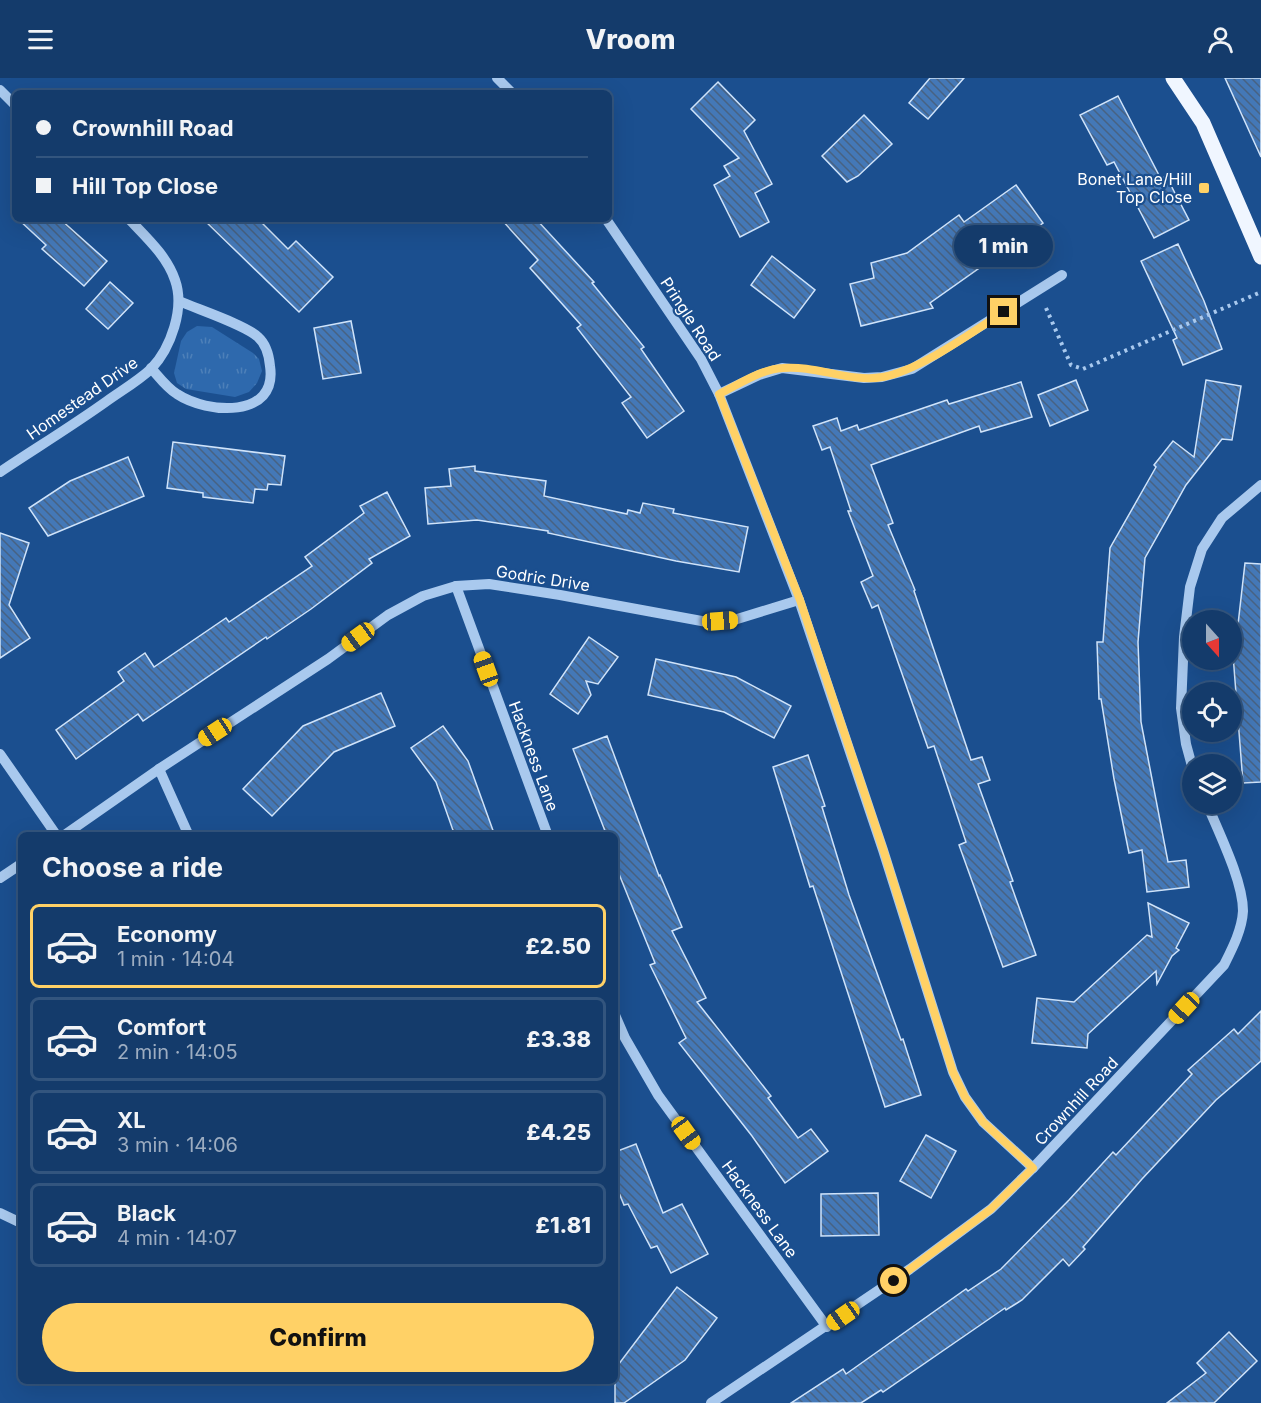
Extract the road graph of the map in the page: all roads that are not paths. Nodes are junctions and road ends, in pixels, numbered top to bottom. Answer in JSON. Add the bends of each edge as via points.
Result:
{"nodes":[{"id":1,"x":497,"y":78,"type":"edge"},
{"id":2,"x":1173,"y":78,"type":"edge"},
{"id":3,"x":0,"y":90,"type":"edge"},
{"id":4,"x":509,"y":90,"type":"edge"},
{"id":5,"x":12,"y":102,"type":"edge"},
{"id":6,"x":132,"y":222,"type":"edge"},
{"id":7,"x":608,"y":222,"type":"edge"},
{"id":8,"x":1261,"y":257,"type":"edge"},
{"id":9,"x":1062,"y":275,"type":"dead end"},
{"id":10,"x":179,"y":301,"type":"junction"},
{"id":11,"x":151,"y":368,"type":"junction"},
{"id":12,"x":719,"y":394,"type":"junction"},
{"id":13,"x":0,"y":472,"type":"edge"},
{"id":14,"x":1261,"y":486,"type":"edge"},
{"id":15,"x":456,"y":586,"type":"junction"},
{"id":16,"x":800,"y":600,"type":"junction"},
{"id":17,"x":0,"y":754,"type":"edge"},
{"id":18,"x":1189,"y":754,"type":"edge"},
{"id":19,"x":159,"y":769,"type":"junction"},
{"id":20,"x":1211,"y":814,"type":"edge"},
{"id":21,"x":54,"y":832,"type":"edge"},
{"id":22,"x":69,"y":832,"type":"edge"},
{"id":23,"x":187,"y":832,"type":"edge"},
{"id":24,"x":547,"y":832,"type":"edge"},
{"id":25,"x":18,"y":866,"type":"edge"},
{"id":26,"x":0,"y":878,"type":"edge"},
{"id":27,"x":618,"y":1022,"type":"edge"},
{"id":28,"x":1033,"y":1168,"type":"junction"},
{"id":29,"x":0,"y":1213,"type":"edge"},
{"id":30,"x":18,"y":1222,"type":"edge"},
{"id":31,"x":827,"y":1327,"type":"junction"},
{"id":32,"x":711,"y":1403,"type":"edge"}],
"edges":[{"from":1,"to":4,"type":"street"},
{"from":2,"to":8,"type":"main road","via":[[1203,123]]},
{"from":3,"to":5,"type":"street"},
{"from":6,"to":10,"type":"street","name":"Homestead Drive","via":[[166,261],[176,281]]},
{"from":7,"to":12,"type":"street","name":"Pringle Road","via":[[701,359]]},
{"from":9,"to":12,"type":"street","via":[[912,369],[864,378],[782,368]]},
{"from":10,"to":11,"type":"street","name":"Homestead Drive","via":[[166,347]]},
{"from":10,"to":11,"type":"street","name":"Homestead Drive","via":[[258,337],[268,352],[272,375],[266,392],[251,404],[231,410],[214,407],[176,394]]},
{"from":11,"to":13,"type":"street","name":"Homestead Drive"},
{"from":12,"to":16,"type":"street","name":"Pringle Road"},
{"from":14,"to":18,"type":"street","via":[[1222,518],[1202,549],[1190,587],[1181,708]]},
{"from":15,"to":16,"type":"street","name":"Godric Drive","via":[[511,586],[706,622],[734,620]]},
{"from":15,"to":19,"type":"street","name":"Godric Drive","via":[[423,596],[388,615],[328,659]]},
{"from":15,"to":24,"type":"street","name":"Hackness Lane"},
{"from":16,"to":28,"type":"street","name":"Pringle Road","via":[[953,1072],[983,1122]]},
{"from":17,"to":21,"type":"street"},
{"from":19,"to":22,"type":"street","name":"Godric Drive"},
{"from":19,"to":23,"type":"street"},
{"from":20,"to":28,"type":"street","name":"Crownhill Road","via":[[1239,888],[1243,912],[1224,965]]},
{"from":25,"to":26,"type":"street"},
{"from":27,"to":31,"type":"street","name":"Hackness Lane","via":[[658,1095]]},
{"from":28,"to":31,"type":"street","name":"Crownhill Road","via":[[991,1209]]},
{"from":29,"to":30,"type":"street"},
{"from":31,"to":32,"type":"street","name":"Crownhill Road"}]}
